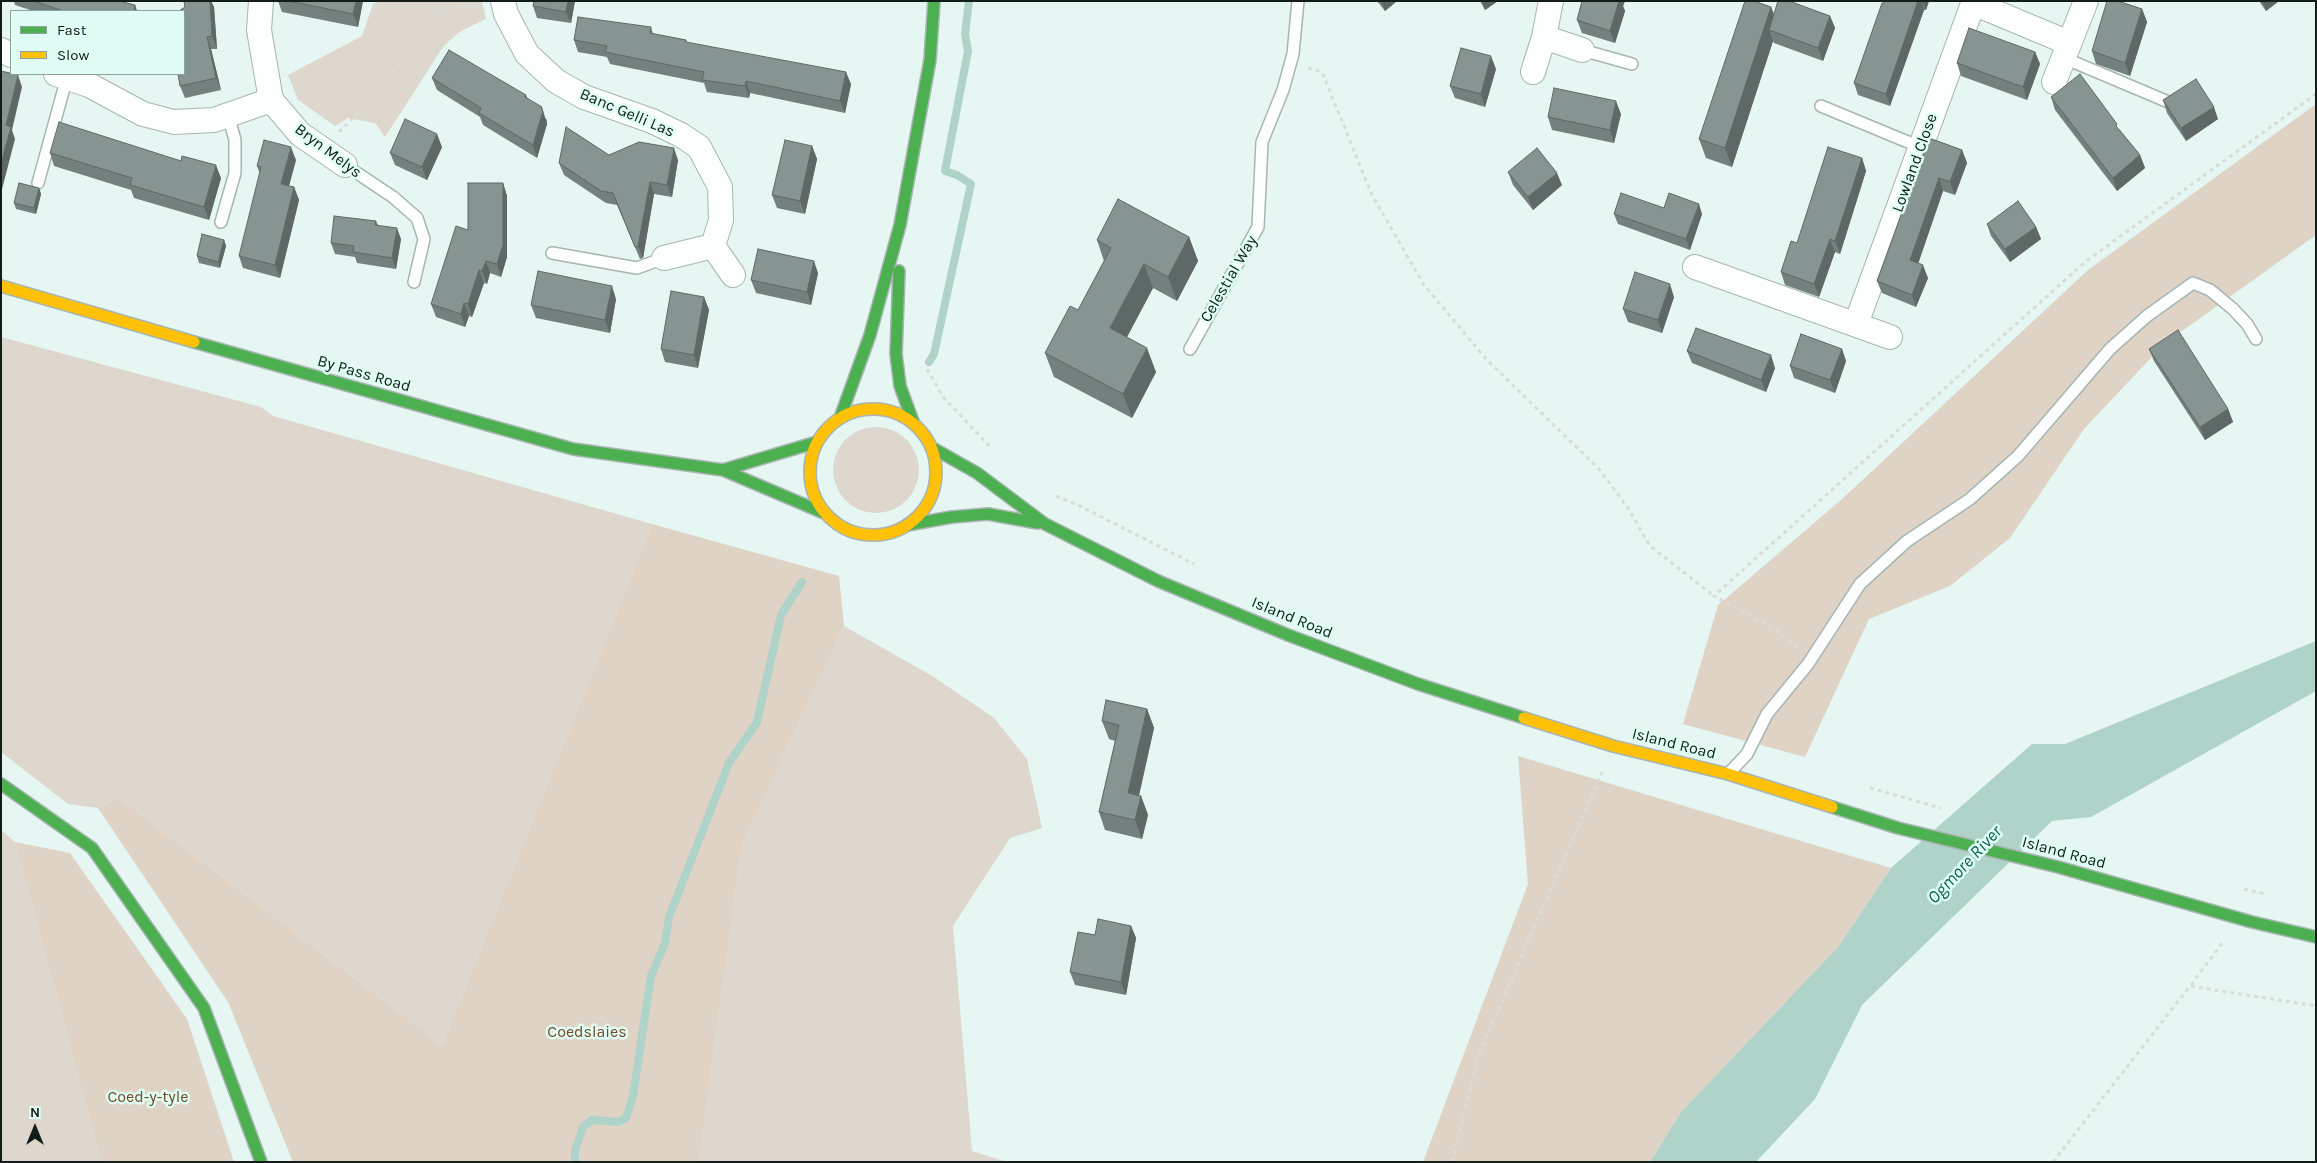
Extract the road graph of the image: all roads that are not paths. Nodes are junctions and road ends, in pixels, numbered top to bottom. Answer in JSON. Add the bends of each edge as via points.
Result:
{"nodes":[{"id":1,"x":261,"y":1,"type":"edge"},
{"id":2,"x":934,"y":1,"type":"edge"},
{"id":3,"x":1298,"y":1,"type":"edge"},
{"id":4,"x":1551,"y":1,"type":"edge"},
{"id":5,"x":2086,"y":1,"type":"edge"},
{"id":6,"x":503,"y":2,"type":"edge"},
{"id":7,"x":1973,"y":2,"type":"edge"},
{"id":8,"x":1544,"y":37,"type":"junction"},
{"id":9,"x":1582,"y":50,"type":"joint"},
{"id":10,"x":2066,"y":50,"type":"junction"},
{"id":11,"x":1632,"y":64,"type":"dead end"},
{"id":12,"x":1533,"y":72,"type":"dead end"},
{"id":13,"x":61,"y":76,"type":"edge"},
{"id":14,"x":2054,"y":82,"type":"dead end"},
{"id":15,"x":271,"y":100,"type":"junction"},
{"id":16,"x":2166,"y":102,"type":"edge"},
{"id":17,"x":1821,"y":106,"type":"dead end"},
{"id":18,"x":228,"y":115,"type":"junction"},
{"id":19,"x":1920,"y":148,"type":"junction"},
{"id":20,"x":345,"y":165,"type":"joint"},
{"id":21,"x":38,"y":183,"type":"dead end"},
{"id":22,"x":222,"y":222,"type":"dead end"},
{"id":23,"x":900,"y":225,"type":"junction"},
{"id":24,"x":713,"y":246,"type":"junction"},
{"id":25,"x":552,"y":253,"type":"dead end"},
{"id":26,"x":664,"y":258,"type":"joint"},
{"id":27,"x":1695,"y":267,"type":"dead end"},
{"id":28,"x":733,"y":275,"type":"dead end"},
{"id":29,"x":414,"y":282,"type":"dead end"},
{"id":30,"x":1,"y":286,"type":"edge"},
{"id":31,"x":1856,"y":324,"type":"junction"},
{"id":32,"x":1890,"y":337,"type":"dead end"},
{"id":33,"x":2256,"y":339,"type":"dead end"},
{"id":34,"x":1190,"y":349,"type":"dead end"},
{"id":35,"x":840,"y":418,"type":"junction"},
{"id":36,"x":914,"y":424,"type":"junction"},
{"id":37,"x":817,"y":442,"type":"junction"},
{"id":38,"x":931,"y":447,"type":"junction"},
{"id":39,"x":723,"y":470,"type":"junction"},
{"id":40,"x":824,"y":513,"type":"junction"},
{"id":41,"x":1045,"y":524,"type":"junction"},
{"id":42,"x":907,"y":525,"type":"junction"},
{"id":43,"x":1728,"y":774,"type":"junction"},
{"id":44,"x":1,"y":784,"type":"edge"},
{"id":45,"x":2316,"y":937,"type":"edge"},
{"id":46,"x":262,"y":1162,"type":"edge"}],
"edges":[{"from":1,"to":15,"type":"street","name":"Bryn Melys","via":[[258,30]]},
{"from":2,"to":23,"type":"main road","via":[[930,60]]},
{"from":3,"to":34,"type":"lane","name":"Celestial Way","via":[[1284,90],[1262,142],[1258,227]]},
{"from":4,"to":8,"type":"street"},
{"from":5,"to":10,"type":"street"},
{"from":6,"to":24,"type":"street","name":"Banc Gelli Las","via":[[526,54],[556,80],[584,97],[652,121],[699,147],[720,187],[721,220]]},
{"from":7,"to":10,"type":"street","name":"Lowland Close"},
{"from":7,"to":19,"type":"street","name":"Lowland Close"},
{"from":8,"to":9,"type":"street"},
{"from":8,"to":12,"type":"street"},
{"from":9,"to":11,"type":"lane"},
{"from":10,"to":14,"type":"street"},
{"from":10,"to":16,"type":"lane"},
{"from":13,"to":18,"type":"street","via":[[89,84],[144,114],[174,122],[214,120]]},
{"from":13,"to":21,"type":"lane"},
{"from":15,"to":18,"type":"street"},
{"from":15,"to":20,"type":"street","name":"Bryn Melys","via":[[300,134]]},
{"from":17,"to":19,"type":"lane"},
{"from":18,"to":22,"type":"lane","via":[[234,140],[234,173]]},
{"from":19,"to":31,"type":"street","name":"Lowland Close"},
{"from":20,"to":29,"type":"lane","name":"Bryn Melys","via":[[393,197],[417,218],[424,238]]},
{"from":23,"to":35,"type":"main road","via":[[870,335]]},
{"from":23,"to":36,"type":"main road","via":[[896,354],[900,386]]},
{"from":24,"to":26,"type":"street"},
{"from":24,"to":28,"type":"street"},
{"from":25,"to":26,"type":"lane","via":[[637,268]]},
{"from":27,"to":31,"type":"street"},
{"from":30,"to":39,"type":"main road","name":"By Pass Road","via":[[573,449]]},
{"from":31,"to":32,"type":"street"},
{"from":33,"to":43,"type":"lane","via":[[2233,309],[2210,290],[2193,283],[2146,316],[2110,349],[2018,456],[1970,499],[1907,541],[1860,584],[1811,660],[1767,714],[1747,754]]},
{"from":35,"to":36,"type":"main road","via":[[854,412],[878,410],[901,415]]},
{"from":35,"to":37,"type":"main road"},
{"from":36,"to":38,"type":"main road"},
{"from":37,"to":39,"type":"main road","name":"By Pass Road"},
{"from":37,"to":40,"type":"main road","via":[[811,459],[810,477],[814,495]]},
{"from":38,"to":41,"type":"main road","name":"Island Road","via":[[977,473]]},
{"from":38,"to":42,"type":"main road","via":[[936,464],[936,482],[921,514]]},
{"from":39,"to":40,"type":"main road","name":"By Pass Road"},
{"from":40,"to":42,"type":"main road","via":[[836,524],[853,532],[872,535],[890,533]]},
{"from":41,"to":42,"type":"main road","name":"Island Road","via":[[988,514]]},
{"from":41,"to":43,"type":"main road","name":"Island Road","via":[[1158,581],[1418,684],[1613,746]]},
{"from":43,"to":45,"type":"main road","name":"Island Road","via":[[1898,828],[2058,867]]},
{"from":44,"to":46,"type":"main road","via":[[92,848],[204,1008]]}]}
